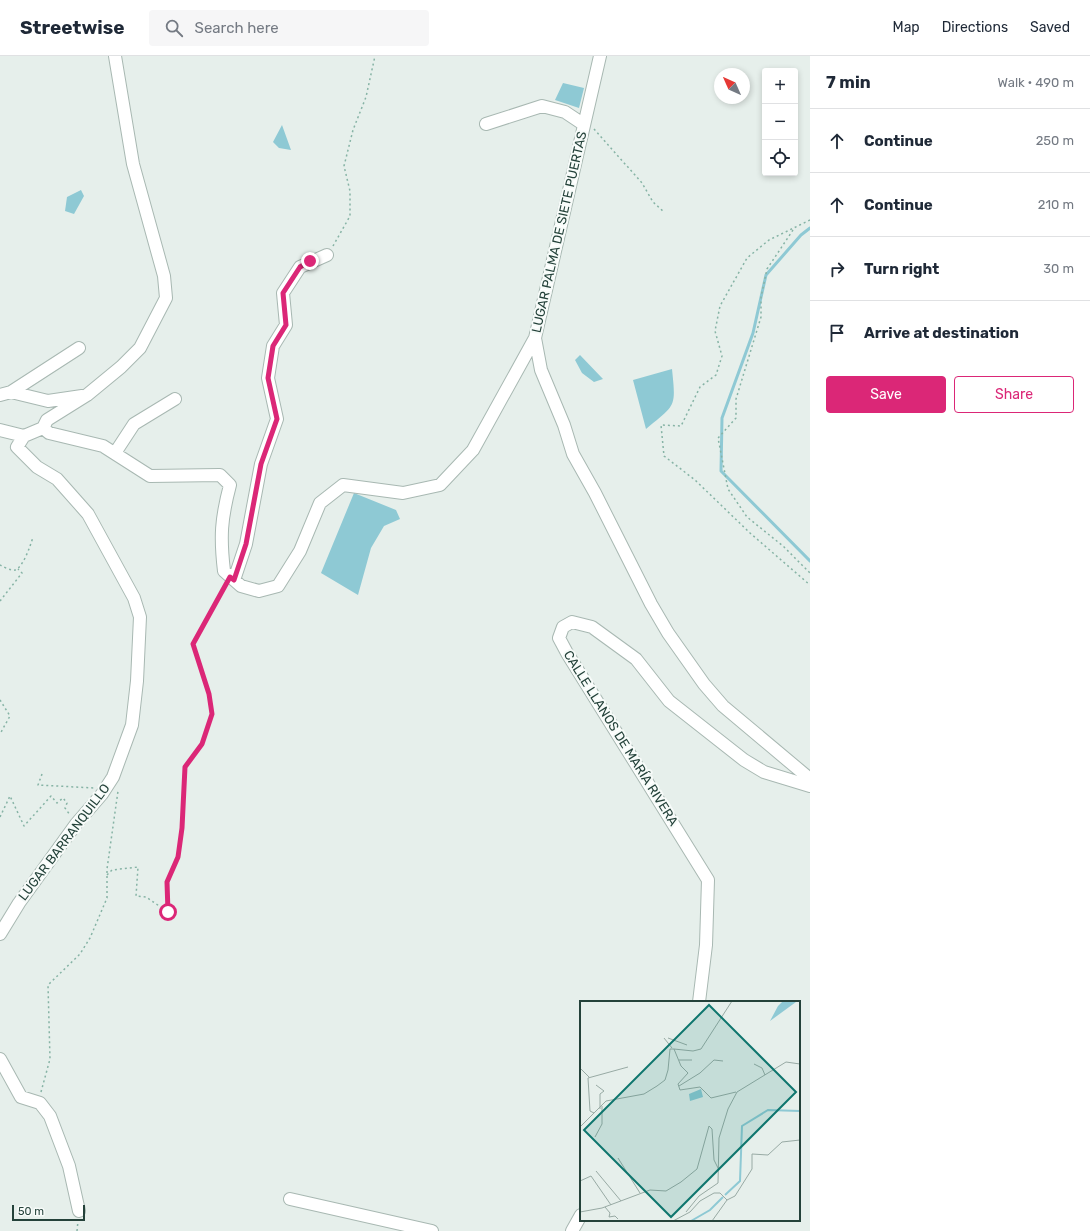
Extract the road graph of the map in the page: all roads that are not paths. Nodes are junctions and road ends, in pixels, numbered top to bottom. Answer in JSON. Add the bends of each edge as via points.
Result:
{"nodes":[{"id":1,"x":115,"y":56,"type":"edge"},
{"id":2,"x":600,"y":56,"type":"edge"},
{"id":3,"x":486,"y":124,"type":"dead end"},
{"id":4,"x":583,"y":124,"type":"junction"},
{"id":5,"x":327,"y":256,"type":"road end"},
{"id":6,"x":535,"y":338,"type":"junction"},
{"id":7,"x":79,"y":348,"type":"dead end"},
{"id":8,"x":6,"y":393,"type":"edge"},
{"id":9,"x":87,"y":395,"type":"junction"},
{"id":10,"x":175,"y":399,"type":"dead end"},
{"id":11,"x":43,"y":428,"type":"junction"},
{"id":12,"x":0,"y":430,"type":"edge"},
{"id":13,"x":24,"y":436,"type":"junction"},
{"id":14,"x":116,"y":453,"type":"junction"},
{"id":15,"x":232,"y":578,"type":"junction"},
{"id":16,"x":810,"y":779,"type":"edge"},
{"id":17,"x":810,"y":786,"type":"edge"},
{"id":18,"x":0,"y":934,"type":"edge"},
{"id":19,"x":699,"y":1001,"type":"edge"},
{"id":20,"x":0,"y":1059,"type":"edge"},
{"id":21,"x":290,"y":1199,"type":"dead end"},
{"id":22,"x":80,"y":1211,"type":"dead end"},
{"id":23,"x":580,"y":1217,"type":"edge"},
{"id":24,"x":432,"y":1231,"type":"edge"},
{"id":25,"x":572,"y":1231,"type":"edge"}],
"edges":[{"from":1,"to":9,"type":"street","via":[[133,164],[164,276],[166,298],[140,348]]},
{"from":2,"to":4,"type":"street","name":"LUGAR PALMA DE SIETE PUERTAS"},
{"from":3,"to":4,"type":"street","name":"LUGAR PALMA DE SIETE PUERTAS","via":[[542,106],[565,112]]},
{"from":4,"to":6,"type":"street","name":"LUGAR PALMA DE SIETE PUERTAS"},
{"from":5,"to":15,"type":"street","via":[[300,267],[283,293],[286,325],[273,346],[268,378],[277,419],[261,464],[246,544]]},
{"from":6,"to":15,"type":"street","via":[[473,450],[440,485],[403,493],[343,485],[320,503],[300,552],[278,586],[259,591],[240,586]]},
{"from":6,"to":16,"type":"street","name":"LUGAR PALMA DE SIETE PUERTAS","via":[[541,370],[573,454],[650,604],[668,633],[723,706]]},
{"from":7,"to":8,"type":"street"},
{"from":8,"to":9,"type":"street","via":[[48,401]]},
{"from":9,"to":11,"type":"street","via":[[47,420]]},
{"from":10,"to":14,"type":"street","via":[[134,424]]},
{"from":11,"to":13,"type":"street"},
{"from":11,"to":14,"type":"street","via":[[49,433],[103,446]]},
{"from":12,"to":13,"type":"street"},
{"from":13,"to":18,"type":"street","name":"LUGAR BARRANQUILLO","via":[[17,447],[37,467],[57,479],[88,514],[134,598],[140,617],[137,681],[132,725],[112,778],[76,824]]},
{"from":14,"to":15,"type":"street","via":[[150,476],[220,474],[230,485],[223,509],[220,540],[224,571]]},
{"from":17,"to":19,"type":"street","name":"CALLE LLANOS DE MARÍA RIVERA","via":[[764,772],[744,760],[669,701],[636,659],[592,627],[572,622],[563,627],[559,638],[567,653],[708,880],[706,945]]},
{"from":20,"to":22,"type":"street","via":[[21,1097],[40,1103],[50,1116],[69,1166]]},
{"from":21,"to":24,"type":"street"},
{"from":23,"to":25,"type":"street"}]}
